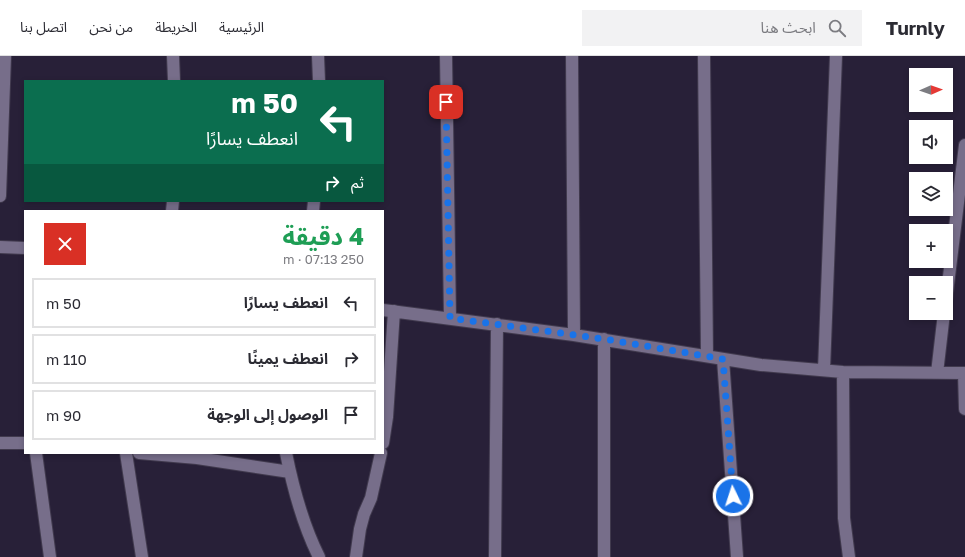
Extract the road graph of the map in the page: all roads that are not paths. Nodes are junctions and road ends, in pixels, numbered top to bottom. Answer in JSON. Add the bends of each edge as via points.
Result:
{"nodes":[{"id":1,"x":6,"y":56,"type":"edge"},
{"id":2,"x":173,"y":56,"type":"edge"},
{"id":3,"x":318,"y":56,"type":"edge"},
{"id":4,"x":446,"y":56,"type":"edge"},
{"id":5,"x":572,"y":56,"type":"edge"},
{"id":6,"x":704,"y":56,"type":"edge"},
{"id":7,"x":836,"y":56,"type":"edge"},
{"id":8,"x":174,"y":80,"type":"edge"},
{"id":9,"x":319,"y":80,"type":"edge"},
{"id":10,"x":965,"y":145,"type":"edge"},
{"id":11,"x":0,"y":196,"type":"edge"},
{"id":12,"x":962,"y":196,"type":"edge"},
{"id":13,"x":0,"y":247,"type":"edge"},
{"id":14,"x":24,"y":248,"type":"edge"},
{"id":15,"x":950,"y":276,"type":"edge"},
{"id":16,"x":388,"y":310,"type":"edge"},
{"id":17,"x":450,"y":318,"type":"junction"},
{"id":18,"x":943,"y":320,"type":"edge"},
{"id":19,"x":497,"y":324,"type":"junction"},
{"id":20,"x":574,"y":335,"type":"junction"},
{"id":21,"x":604,"y":339,"type":"junction"},
{"id":22,"x":707,"y":356,"type":"junction"},
{"id":23,"x":723,"y":359,"type":"junction"},
{"id":24,"x":824,"y":370,"type":"junction"},
{"id":25,"x":843,"y":372,"type":"junction"},
{"id":26,"x":937,"y":373,"type":"junction"},
{"id":27,"x":964,"y":373,"type":"edge"},
{"id":28,"x":965,"y":409,"type":"edge"},
{"id":29,"x":384,"y":437,"type":"edge"},
{"id":30,"x":24,"y":442,"type":"edge"},
{"id":31,"x":0,"y":443,"type":"edge"},
{"id":32,"x":36,"y":454,"type":"edge"},
{"id":33,"x":126,"y":454,"type":"edge"},
{"id":34,"x":158,"y":454,"type":"edge"},
{"id":35,"x":286,"y":454,"type":"edge"},
{"id":36,"x":381,"y":454,"type":"edge"},
{"id":37,"x":197,"y":456,"type":"edge"},
{"id":38,"x":290,"y":472,"type":"junction"},
{"id":39,"x":50,"y":557,"type":"edge"},
{"id":40,"x":142,"y":557,"type":"edge"},
{"id":41,"x":319,"y":557,"type":"edge"},
{"id":42,"x":356,"y":557,"type":"edge"},
{"id":43,"x":495,"y":557,"type":"edge"},
{"id":44,"x":604,"y":557,"type":"edge"},
{"id":45,"x":737,"y":557,"type":"edge"},
{"id":46,"x":849,"y":557,"type":"edge"}],
"edges":[{"from":1,"to":11,"type":"street"},
{"from":2,"to":8,"type":"street"},
{"from":3,"to":9,"type":"street"},
{"from":4,"to":17,"type":"street"},
{"from":5,"to":20,"type":"street"},
{"from":6,"to":22,"type":"street"},
{"from":7,"to":24,"type":"street"},
{"from":10,"to":12,"type":"street"},
{"from":12,"to":15,"type":"street"},
{"from":13,"to":14,"type":"street"},
{"from":16,"to":17,"type":"street"},
{"from":16,"to":29,"type":"street","via":[[388,411]]},
{"from":17,"to":19,"type":"street"},
{"from":18,"to":26,"type":"street"},
{"from":19,"to":20,"type":"street"},
{"from":19,"to":43,"type":"street"},
{"from":20,"to":21,"type":"street"},
{"from":21,"to":22,"type":"street"},
{"from":21,"to":44,"type":"street"},
{"from":22,"to":23,"type":"street"},
{"from":23,"to":24,"type":"street"},
{"from":23,"to":45,"type":"street"},
{"from":24,"to":25,"type":"street"},
{"from":25,"to":26,"type":"street"},
{"from":25,"to":46,"type":"street","via":[[844,518]]},
{"from":26,"to":27,"type":"street"},
{"from":27,"to":28,"type":"street"},
{"from":30,"to":31,"type":"street"},
{"from":32,"to":39,"type":"street"},
{"from":33,"to":40,"type":"street"},
{"from":34,"to":37,"type":"street"},
{"from":35,"to":38,"type":"street"},
{"from":36,"to":42,"type":"street","via":[[371,498],[360,529]]},
{"from":37,"to":38,"type":"street"},
{"from":38,"to":41,"type":"street","via":[[309,534]]}]}
